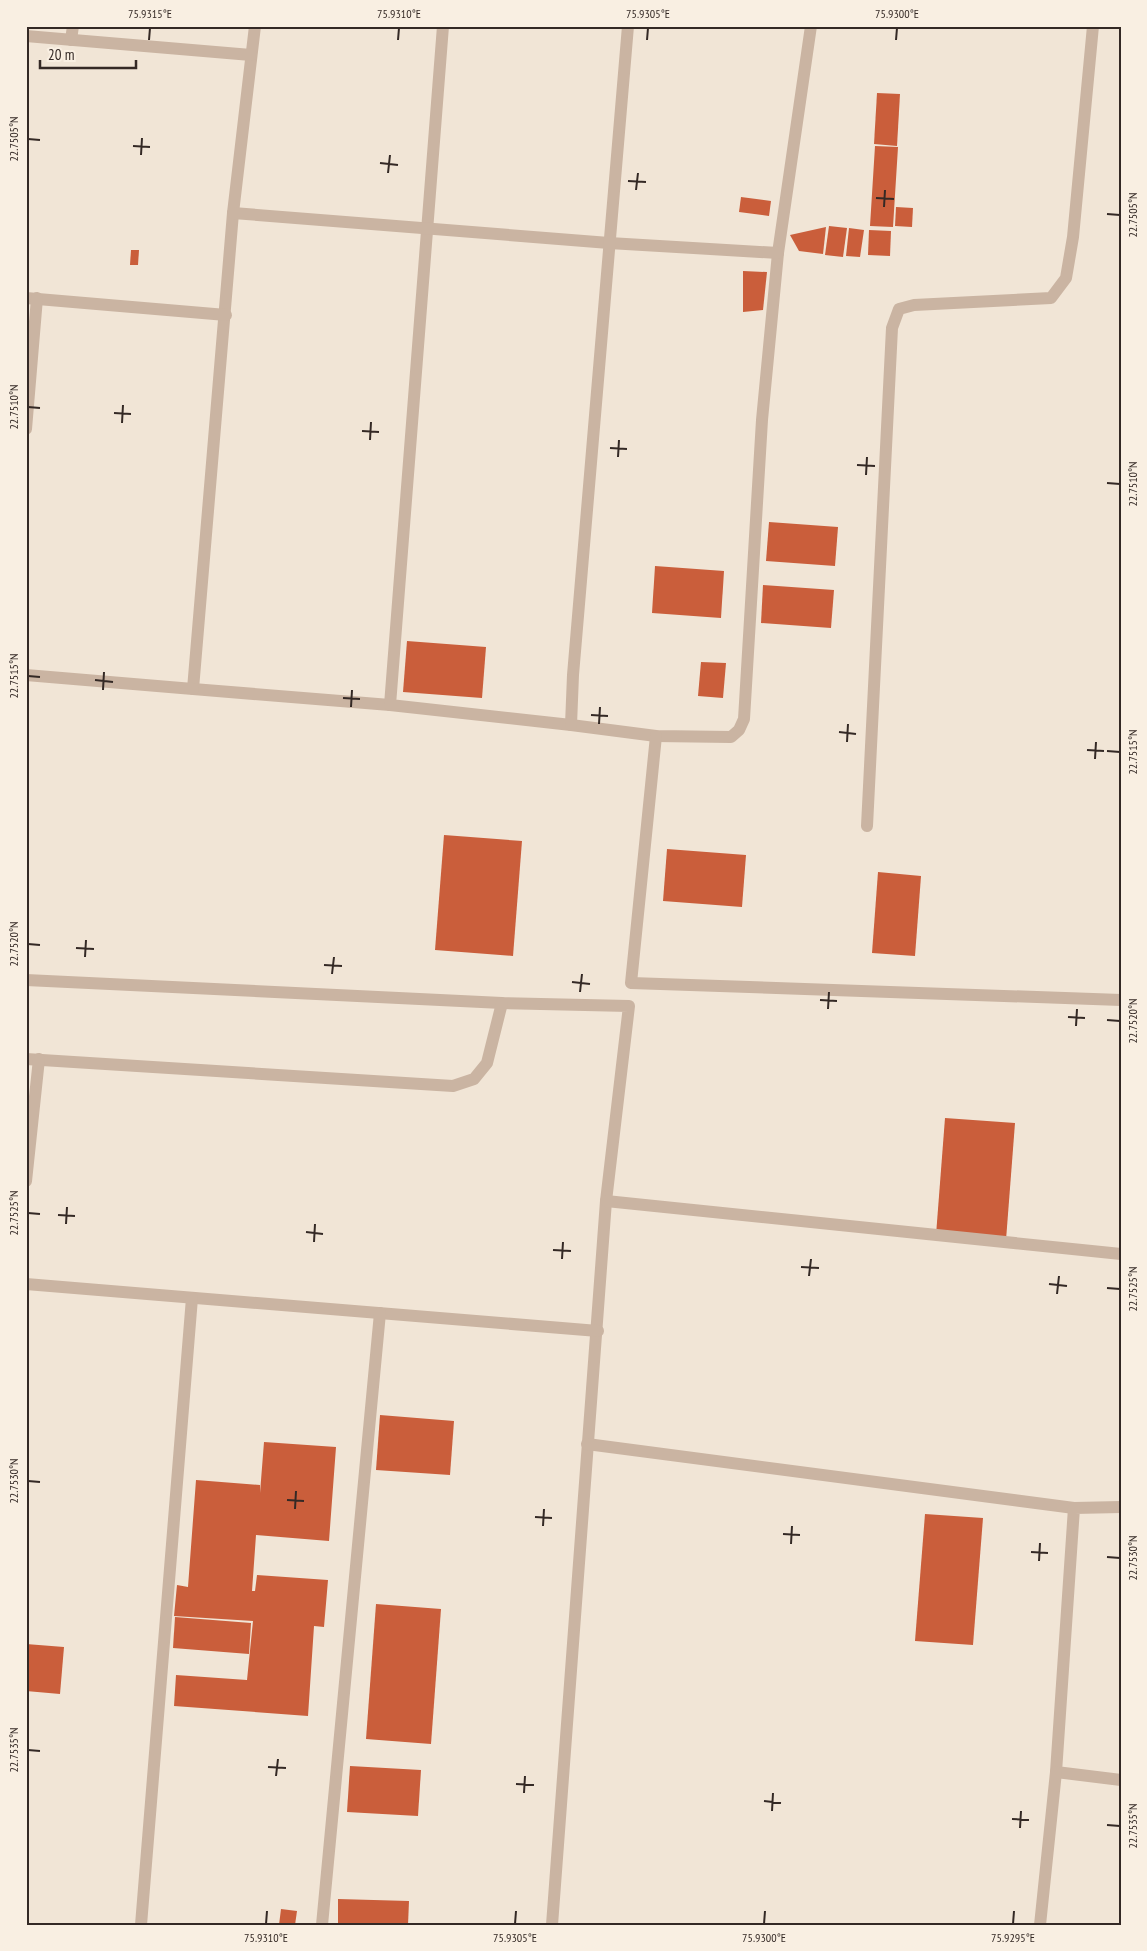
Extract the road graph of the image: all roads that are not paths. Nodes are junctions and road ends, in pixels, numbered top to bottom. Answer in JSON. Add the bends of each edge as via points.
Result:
{"nodes":[{"id":1,"x":73,"y":26,"type":"edge"},
{"id":2,"x":254,"y":26,"type":"edge"},
{"id":3,"x":443,"y":26,"type":"edge"},
{"id":4,"x":628,"y":26,"type":"edge"},
{"id":5,"x":811,"y":26,"type":"edge"},
{"id":6,"x":1094,"y":26,"type":"edge"},
{"id":7,"x":26,"y":36,"type":"edge"},
{"id":8,"x":72,"y":40,"type":"junction"},
{"id":9,"x":251,"y":55,"type":"junction"},
{"id":10,"x":233,"y":213,"type":"junction"},
{"id":11,"x":426,"y":227,"type":"junction"},
{"id":12,"x":609,"y":243,"type":"junction"},
{"id":13,"x":778,"y":253,"type":"junction"},
{"id":14,"x":32,"y":298,"type":"edge"},
{"id":15,"x":226,"y":315,"type":"junction"},
{"id":16,"x":26,"y":429,"type":"edge"},
{"id":17,"x":26,"y":675,"type":"edge"},
{"id":18,"x":194,"y":689,"type":"junction"},
{"id":19,"x":390,"y":705,"type":"junction"},
{"id":20,"x":571,"y":724,"type":"junction"},
{"id":21,"x":656,"y":736,"type":"junction"},
{"id":22,"x":867,"y":826,"type":"dead end"},
{"id":23,"x":26,"y":980,"type":"edge"},
{"id":24,"x":631,"y":983,"type":"junction"},
{"id":25,"x":1121,"y":1000,"type":"edge"},
{"id":26,"x":502,"y":1003,"type":"junction"},
{"id":27,"x":629,"y":1006,"type":"junction"},
{"id":28,"x":32,"y":1059,"type":"edge"},
{"id":29,"x":26,"y":1181,"type":"edge"},
{"id":30,"x":606,"y":1201,"type":"junction"},
{"id":31,"x":1121,"y":1254,"type":"edge"},
{"id":32,"x":26,"y":1284,"type":"edge"},
{"id":33,"x":192,"y":1298,"type":"junction"},
{"id":34,"x":380,"y":1313,"type":"junction"},
{"id":35,"x":598,"y":1331,"type":"junction"},
{"id":36,"x":588,"y":1444,"type":"junction"},
{"id":37,"x":1121,"y":1507,"type":"edge"},
{"id":38,"x":1074,"y":1508,"type":"junction"},
{"id":39,"x":1056,"y":1772,"type":"junction"},
{"id":40,"x":1121,"y":1780,"type":"edge"},
{"id":41,"x":141,"y":1925,"type":"edge"},
{"id":42,"x":322,"y":1925,"type":"edge"},
{"id":43,"x":552,"y":1925,"type":"edge"},
{"id":44,"x":1040,"y":1925,"type":"edge"}],
"edges":[{"from":1,"to":8,"type":"street"},
{"from":2,"to":9,"type":"street"},
{"from":3,"to":11,"type":"street"},
{"from":4,"to":12,"type":"street"},
{"from":5,"to":13,"type":"street"},
{"from":6,"to":22,"type":"street","via":[[1066,278],[1051,298],[914,305],[900,309],[892,328]]},
{"from":7,"to":8,"type":"street"},
{"from":8,"to":9,"type":"street"},
{"from":9,"to":10,"type":"street"},
{"from":10,"to":11,"type":"street"},
{"from":10,"to":15,"type":"street"},
{"from":11,"to":12,"type":"street"},
{"from":11,"to":19,"type":"street"},
{"from":12,"to":13,"type":"street"},
{"from":12,"to":20,"type":"street","via":[[573,665]]},
{"from":13,"to":21,"type":"street","via":[[762,420],[744,719],[731,737]]},
{"from":14,"to":15,"type":"street"},
{"from":14,"to":16,"type":"street"},
{"from":15,"to":18,"type":"street"},
{"from":17,"to":18,"type":"street"},
{"from":18,"to":19,"type":"street"},
{"from":19,"to":20,"type":"street"},
{"from":20,"to":21,"type":"street"},
{"from":21,"to":24,"type":"street"},
{"from":23,"to":26,"type":"street"},
{"from":24,"to":25,"type":"street"},
{"from":24,"to":27,"type":"street"},
{"from":26,"to":27,"type":"street"},
{"from":26,"to":28,"type":"street","via":[[487,1063],[474,1079],[453,1086]]},
{"from":27,"to":30,"type":"street"},
{"from":28,"to":29,"type":"street"},
{"from":30,"to":31,"type":"street"},
{"from":30,"to":35,"type":"street"},
{"from":32,"to":33,"type":"street"},
{"from":33,"to":34,"type":"street"},
{"from":33,"to":41,"type":"street"},
{"from":34,"to":35,"type":"street"},
{"from":34,"to":42,"type":"street"},
{"from":35,"to":36,"type":"street"},
{"from":36,"to":38,"type":"street"},
{"from":36,"to":43,"type":"street"},
{"from":37,"to":38,"type":"street"},
{"from":38,"to":39,"type":"street"},
{"from":39,"to":40,"type":"street"},
{"from":39,"to":44,"type":"street"}]}
